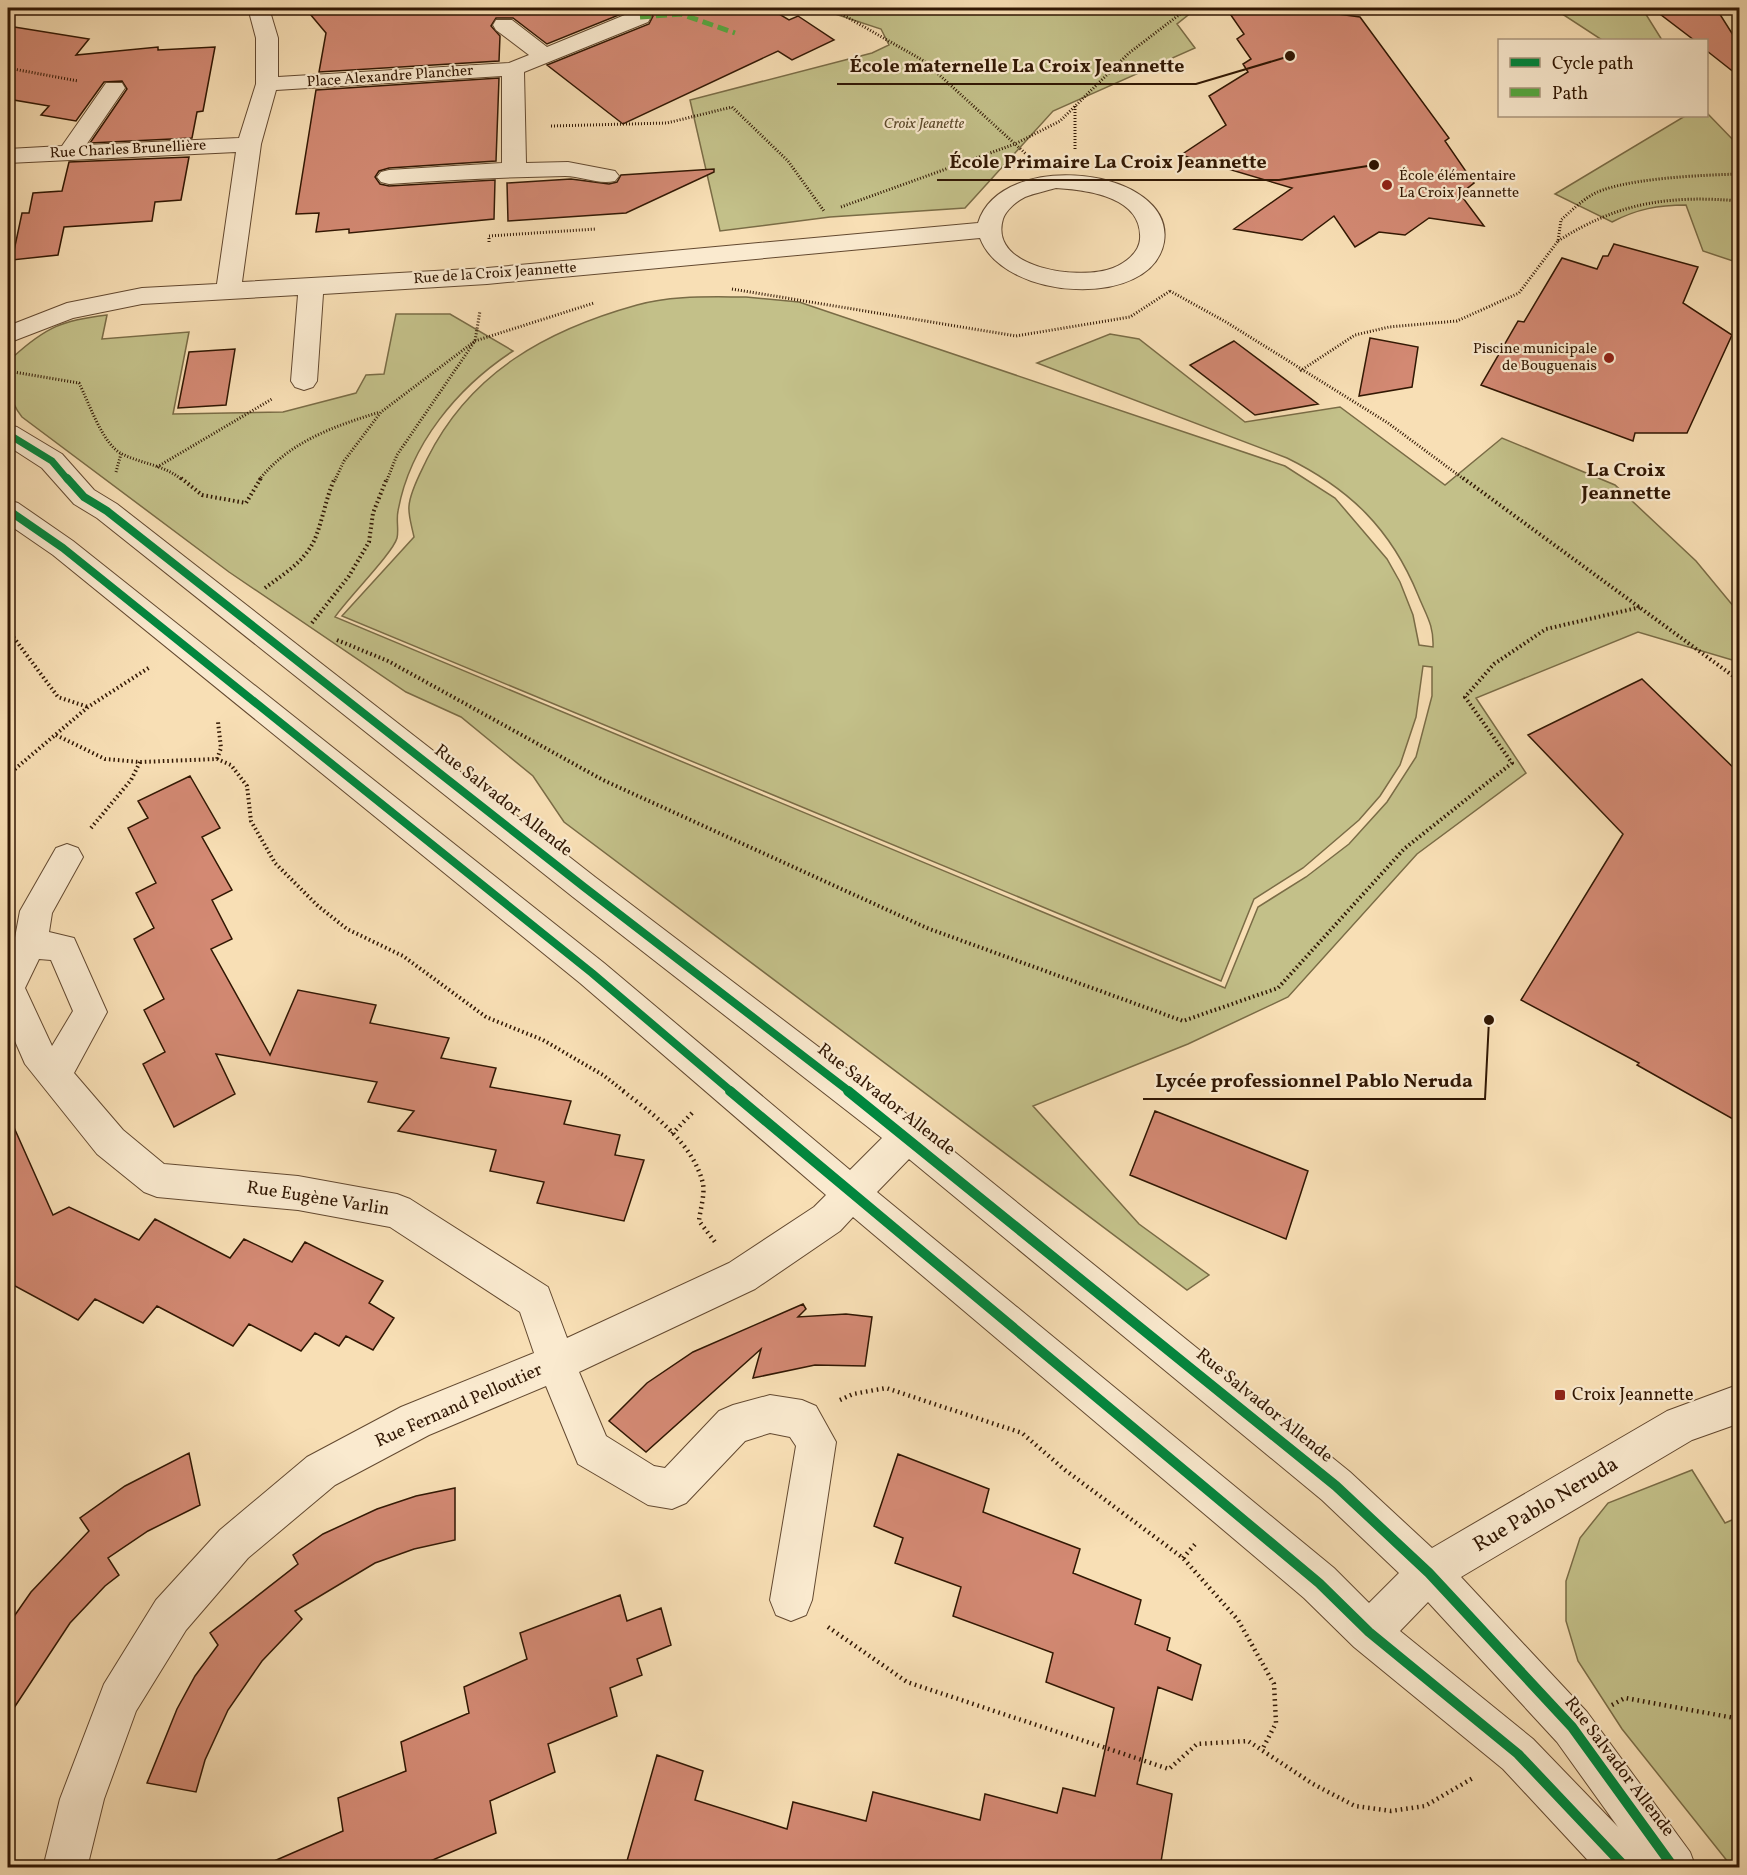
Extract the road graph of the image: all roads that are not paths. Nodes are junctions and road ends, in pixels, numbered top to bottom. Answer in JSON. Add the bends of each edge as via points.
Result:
{"nodes":[{"id":1,"x":258,"y":8,"type":"edge"},
{"id":2,"x":639,"y":17,"type":"dead end"},
{"id":3,"x":504,"y":24,"type":"dead end"},
{"id":4,"x":545,"y":56,"type":"junction"},
{"id":5,"x":513,"y":69,"type":"junction"},
{"id":6,"x":267,"y":84,"type":"junction"},
{"id":7,"x":114,"y":88,"type":"road end"},
{"id":8,"x":249,"y":144,"type":"junction"},
{"id":9,"x":68,"y":154,"type":"junction"},
{"id":10,"x":8,"y":156,"type":"edge"},
{"id":11,"x":514,"y":169,"type":"junction"},
{"id":12,"x":608,"y":176,"type":"dead end"},
{"id":13,"x":389,"y":177,"type":"dead end"},
{"id":14,"x":988,"y":230,"type":"junction"},
{"id":15,"x":311,"y":286,"type":"junction"},
{"id":16,"x":228,"y":291,"type":"junction"},
{"id":17,"x":8,"y":335,"type":"edge"},
{"id":18,"x":304,"y":381,"type":"road end"},
{"id":19,"x":8,"y":434,"type":"edge"},
{"id":20,"x":8,"y":510,"type":"edge"},
{"id":21,"x":67,"y":857,"type":"road end"},
{"id":22,"x":30,"y":943,"type":"junction"},
{"id":23,"x":8,"y":988,"type":"edge"},
{"id":24,"x":54,"y":1075,"type":"junction"},
{"id":25,"x":908,"y":1136,"type":"junction"},
{"id":26,"x":852,"y":1194,"type":"junction"},
{"id":27,"x":556,"y":1363,"type":"junction"},
{"id":28,"x":1740,"y":1403,"type":"edge"},
{"id":29,"x":1430,"y":1573,"type":"junction"},
{"id":30,"x":791,"y":1600,"type":"road end"},
{"id":31,"x":1369,"y":1632,"type":"junction"},
{"id":32,"x":64,"y":1868,"type":"edge"},
{"id":33,"x":1626,"y":1868,"type":"edge"},
{"id":34,"x":1674,"y":1868,"type":"edge"}],
"edges":[{"from":1,"to":6,"type":"street","via":[[267,38]]},
{"from":2,"to":4,"type":"street","name":"Place Alexandre Plancher"},
{"from":3,"to":4,"type":"street"},
{"from":4,"to":5,"type":"street","name":"Place Alexandre Plancher"},
{"from":5,"to":6,"type":"street","name":"Place Alexandre Plancher"},
{"from":5,"to":11,"type":"street"},
{"from":6,"to":8,"type":"street"},
{"from":7,"to":9,"type":"street"},
{"from":8,"to":9,"type":"street","name":"Rue Charles Brunellière"},
{"from":8,"to":16,"type":"street"},
{"from":9,"to":10,"type":"street","name":"Rue Charles Brunellière"},
{"from":11,"to":12,"type":"street","via":[[568,169]]},
{"from":11,"to":13,"type":"street"},
{"from":14,"to":14,"type":"street","via":[[993,211],[1021,189],[1055,181],[1078,181],[1118,192],[1133,201],[1145,213],[1152,240],[1147,254],[1120,275],[1100,281],[1055,282],[1015,268],[1001,257]]},
{"from":14,"to":15,"type":"street","name":"Rue de la Croix Jeannette","via":[[487,276]]},
{"from":15,"to":16,"type":"street","name":"Rue de la Croix Jeannette"},
{"from":15,"to":18,"type":"street"},
{"from":16,"to":17,"type":"street","name":"Rue de la Croix Jeannette","via":[[142,296],[67,311]]},
{"from":19,"to":25,"type":"street","name":"Rue Salvador Allende","via":[[52,461],[84,497],[107,511]]},
{"from":20,"to":26,"type":"street","via":[[63,548],[354,780],[592,973]]},
{"from":21,"to":22,"type":"street","name":"Rue Eugène Varlin","via":[[36,911]]},
{"from":22,"to":23,"type":"street","name":"Rue Eugène Varlin"},
{"from":22,"to":24,"type":"street","via":[[62,948],[90,1012]]},
{"from":23,"to":24,"type":"street","name":"Rue Eugène Varlin","via":[[38,1053]]},
{"from":24,"to":27,"type":"street","name":"Rue Eugène Varlin","via":[[110,1142],[157,1180],[298,1192],[397,1211],[535,1300]]},
{"from":25,"to":26,"type":"street","name":"Rue Fernand Pelloutier"},
{"from":25,"to":29,"type":"street","name":"Rue Salvador Allende","via":[[1336,1486]]},
{"from":26,"to":27,"type":"street","name":"Rue Fernand Pelloutier","via":[[827,1219],[742,1276]]},
{"from":26,"to":31,"type":"street","via":[[1319,1583]]},
{"from":27,"to":30,"type":"street","name":"Rue Eugène Varlin","via":[[592,1450],[648,1485],[672,1489],[733,1425],[770,1414],[802,1420],[816,1442]]},
{"from":27,"to":32,"type":"street","name":"Rue Fernand Pelloutier","via":[[415,1421],[321,1471],[234,1544],[171,1615],[119,1699],[82,1799]]},
{"from":28,"to":29,"type":"street","name":"Rue Pablo Neruda","via":[[1681,1425]]},
{"from":29,"to":31,"type":"street","name":"Rue Pablo Neruda"},
{"from":29,"to":34,"type":"street","name":"Rue Salvador Allende","via":[[1572,1727]]},
{"from":31,"to":33,"type":"street","via":[[1518,1754]]}]}
